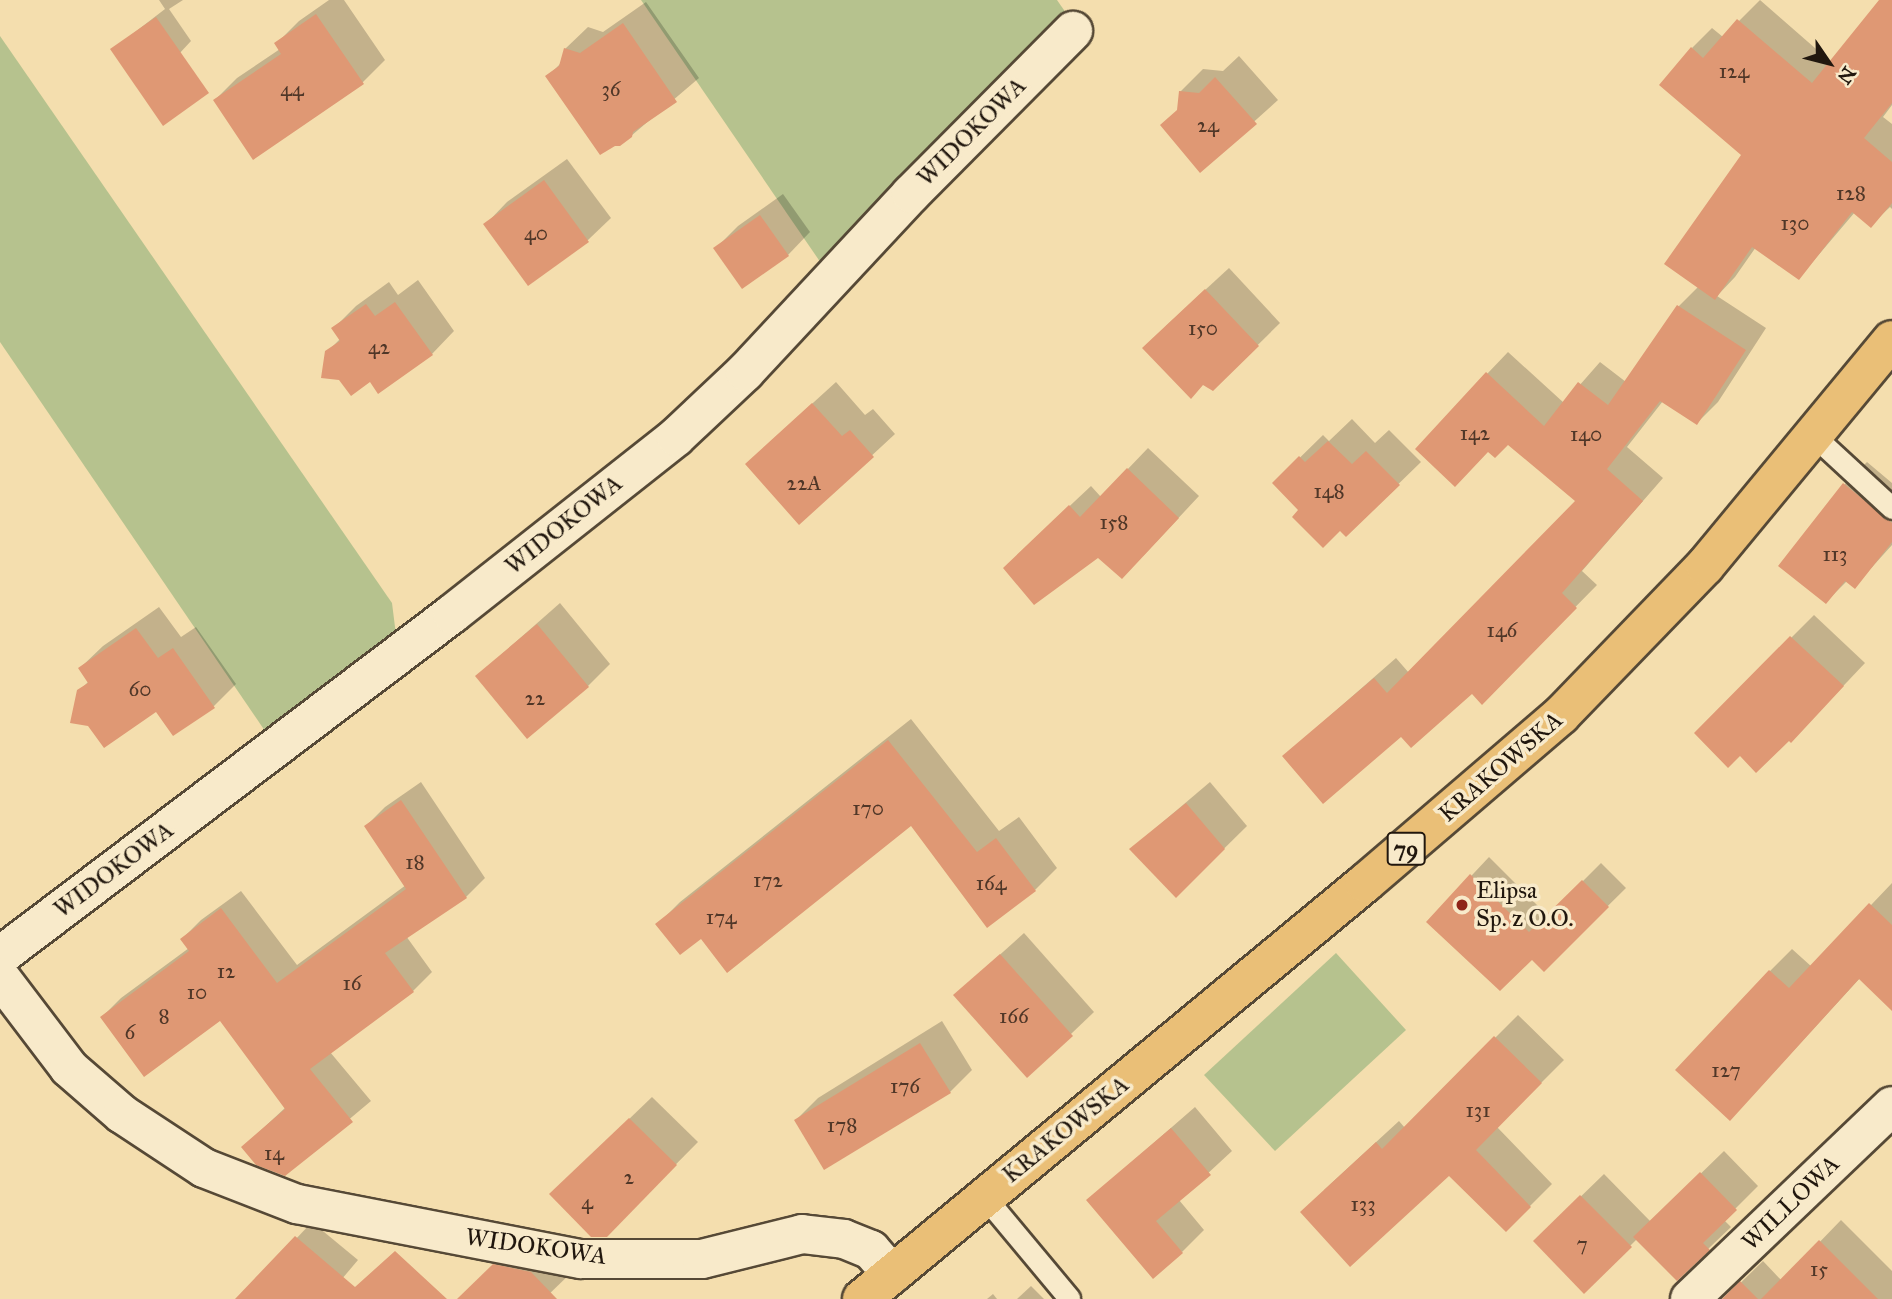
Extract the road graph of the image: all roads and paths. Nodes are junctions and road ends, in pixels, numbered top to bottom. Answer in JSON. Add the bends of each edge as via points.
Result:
{"nodes":[{"id":1,"x":1073,"y":31,"type":"dead end"},
{"id":2,"x":1892,"y":340,"type":"edge"},
{"id":3,"x":1814,"y":436,"type":"junction"},
{"id":4,"x":1892,"y":508,"type":"edge"},
{"id":5,"x":0,"y":956,"type":"edge"},
{"id":6,"x":0,"y":977,"type":"edge"},
{"id":7,"x":1892,"y":1106,"type":"edge"},
{"id":8,"x":984,"y":1196,"type":"junction"},
{"id":9,"x":892,"y":1274,"type":"junction"},
{"id":10,"x":1069,"y":1298,"type":"edge"},
{"id":11,"x":862,"y":1299,"type":"edge"},
{"id":12,"x":1690,"y":1299,"type":"edge"}],
"edges":[{"from":1,"to":5,"type":"street","name":"WIDOKOWA","via":[[911,194],[746,372],[676,437],[452,614]]},
{"from":2,"to":3,"type":"main road","name":"KRAKOWSKA","number":"79"},
{"from":3,"to":4,"type":"lane"},
{"from":3,"to":8,"type":"main road","name":"KRAKOWSKA","number":"79","via":[[1704,566],[1553,722],[1355,892]]},
{"from":6,"to":9,"type":"street","name":"WIDOKOWA","via":[[69,1068],[122,1114],[204,1168],[297,1204],[582,1259],[702,1259],[812,1235],[844,1239],[871,1250]]},
{"from":7,"to":12,"type":"street","name":"WILLOWA"},
{"from":8,"to":9,"type":"main road","name":"KRAKOWSKA","number":"79"},
{"from":8,"to":10,"type":"lane"},
{"from":9,"to":11,"type":"main road","name":"KRAKOWSKA","number":"79"}]}
